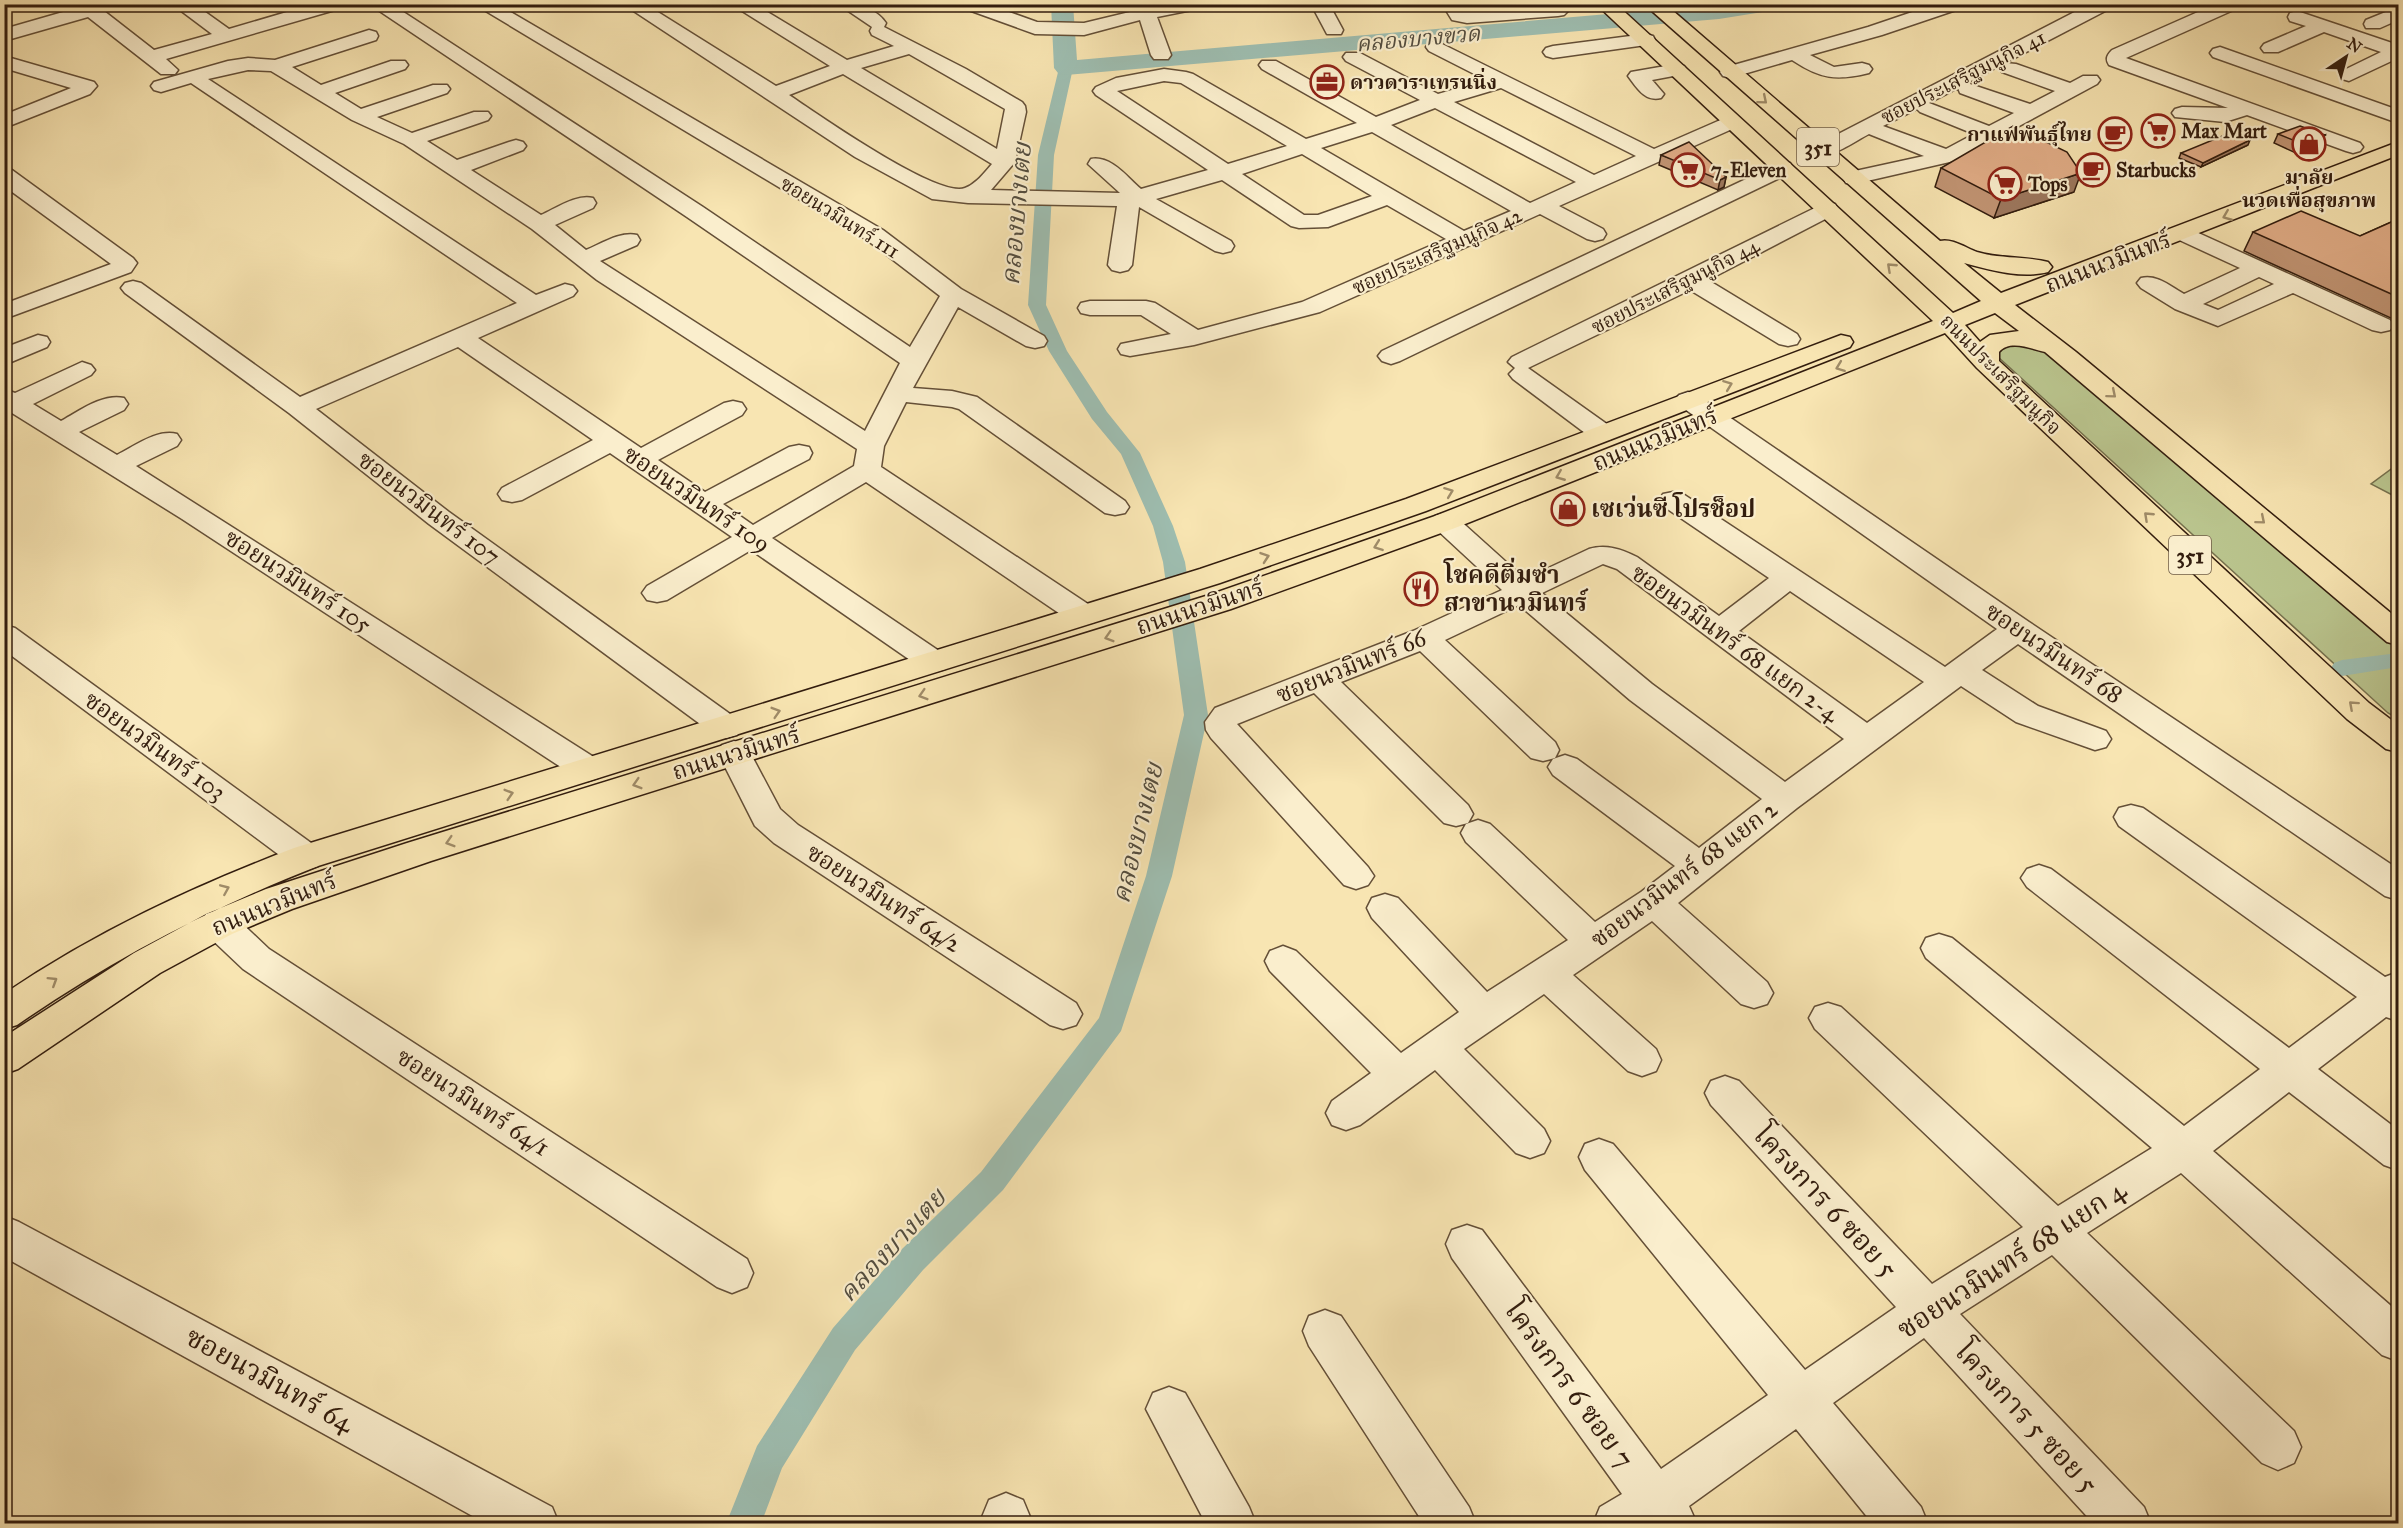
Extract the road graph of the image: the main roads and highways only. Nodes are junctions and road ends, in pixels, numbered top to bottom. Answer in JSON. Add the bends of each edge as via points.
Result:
{"nodes":[{"id":1,"x":1607,"y":7,"type":"edge"},
{"id":2,"x":1656,"y":7,"type":"edge"},
{"id":3,"x":1692,"y":13,"type":"dead end"},
{"id":4,"x":1724,"y":67,"type":"junction"},
{"id":5,"x":2398,"y":129,"type":"edge"},
{"id":6,"x":2396,"y":151,"type":"edge"},
{"id":7,"x":1917,"y":232,"type":"junction"},
{"id":8,"x":2046,"y":275,"type":"junction"},
{"id":9,"x":1989,"y":296,"type":"junction"},
{"id":10,"x":1941,"y":315,"type":"junction"},
{"id":11,"x":1894,"y":346,"type":"junction"},
{"id":12,"x":2067,"y":357,"type":"junction"},
{"id":13,"x":1986,"y":363,"type":"junction"},
{"id":14,"x":1700,"y":408,"type":"junction"},
{"id":15,"x":1215,"y":589,"type":"junction"},
{"id":16,"x":1162,"y":606,"type":"junction"},
{"id":17,"x":2398,"y":635,"type":"edge"},
{"id":18,"x":730,"y":740,"type":"junction"},
{"id":19,"x":2398,"y":741,"type":"edge"},
{"id":20,"x":4,"y":1014,"type":"edge"},
{"id":21,"x":4,"y":1058,"type":"edge"}],
"edges":[{"from":10,"to":1,"type":"main road","name":"ถนนประเสริฐมนูกิจ","number":"351","one_way":true},
{"from":2,"to":4,"type":"main road","name":"ถนนประเสริฐมนูกิจ","number":"351"},
{"from":3,"to":4,"type":"main road"},
{"from":4,"to":7,"type":"main road","name":"ถนนประเสริฐมนูกิจ","number":"351","one_way":true},
{"from":5,"to":8,"type":"main road","name":"ถนนนวมินทร์"},
{"from":6,"to":8,"type":"main road","name":"ถนนนวมินทร์","one_way":true,"via":[[2183,233]]},
{"from":7,"to":8,"type":"main road","via":[[1963,256]]},
{"from":7,"to":9,"type":"main road","name":"ถนนประเสริฐมนูกิจ","number":"351"},
{"from":8,"to":9,"type":"main road","name":"ถนนนวมินทร์"},
{"from":8,"to":12,"type":"main road","via":[[2044,317]]},
{"from":9,"to":10,"type":"main road","name":"ถนนนวมินทร์"},
{"from":9,"to":12,"type":"main road","name":"ถนนประเสริฐมนูกิจ","number":"351"},
{"from":10,"to":11,"type":"main road","name":"ถนนนวมินทร์"},
{"from":10,"to":13,"type":"main road","name":"ถนนประเสริฐมนูกิจ","number":"351"},
{"from":14,"to":10,"type":"main road","name":"ถนนนวมินทร์","one_way":true},
{"from":11,"to":13,"type":"main road"},
{"from":11,"to":14,"type":"main road","name":"ถนนนวมินทร์","one_way":true},
{"from":12,"to":13,"type":"main road","via":[[2048,345],[2003,339],[1989,345],[1984,353]]},
{"from":12,"to":17,"type":"main road","name":"ถนนประเสริฐมนูกิจ","number":"351","one_way":true},
{"from":19,"to":13,"type":"main road","name":"ถนนประเสริฐมนูกิจ","number":"351","one_way":true,"via":[[2358,711]]},
{"from":15,"to":14,"type":"main road","name":"ถนนนวมินทร์","one_way":true,"via":[[1416,505],[1602,434]]},
{"from":14,"to":15,"type":"main road","name":"ถนนนวมินทร์","one_way":true,"via":[[1444,522]]},
{"from":15,"to":16,"type":"main road","name":"ถนนนวมินทร์"},
{"from":16,"to":18,"type":"main road","name":"ถนนนวมินทร์","one_way":true},
{"from":18,"to":16,"type":"main road","name":"ถนนนวมินทร์","one_way":true,"via":[[934,662],[1083,615]]},
{"from":20,"to":18,"type":"main road","name":"ถนนนวมินทร์","one_way":true,"via":[[97,954],[192,903],[306,857],[588,769]]},
{"from":18,"to":21,"type":"main road","name":"ถนนนวมินทร์","one_way":true,"via":[[279,899],[219,924],[111,986]]}]}
